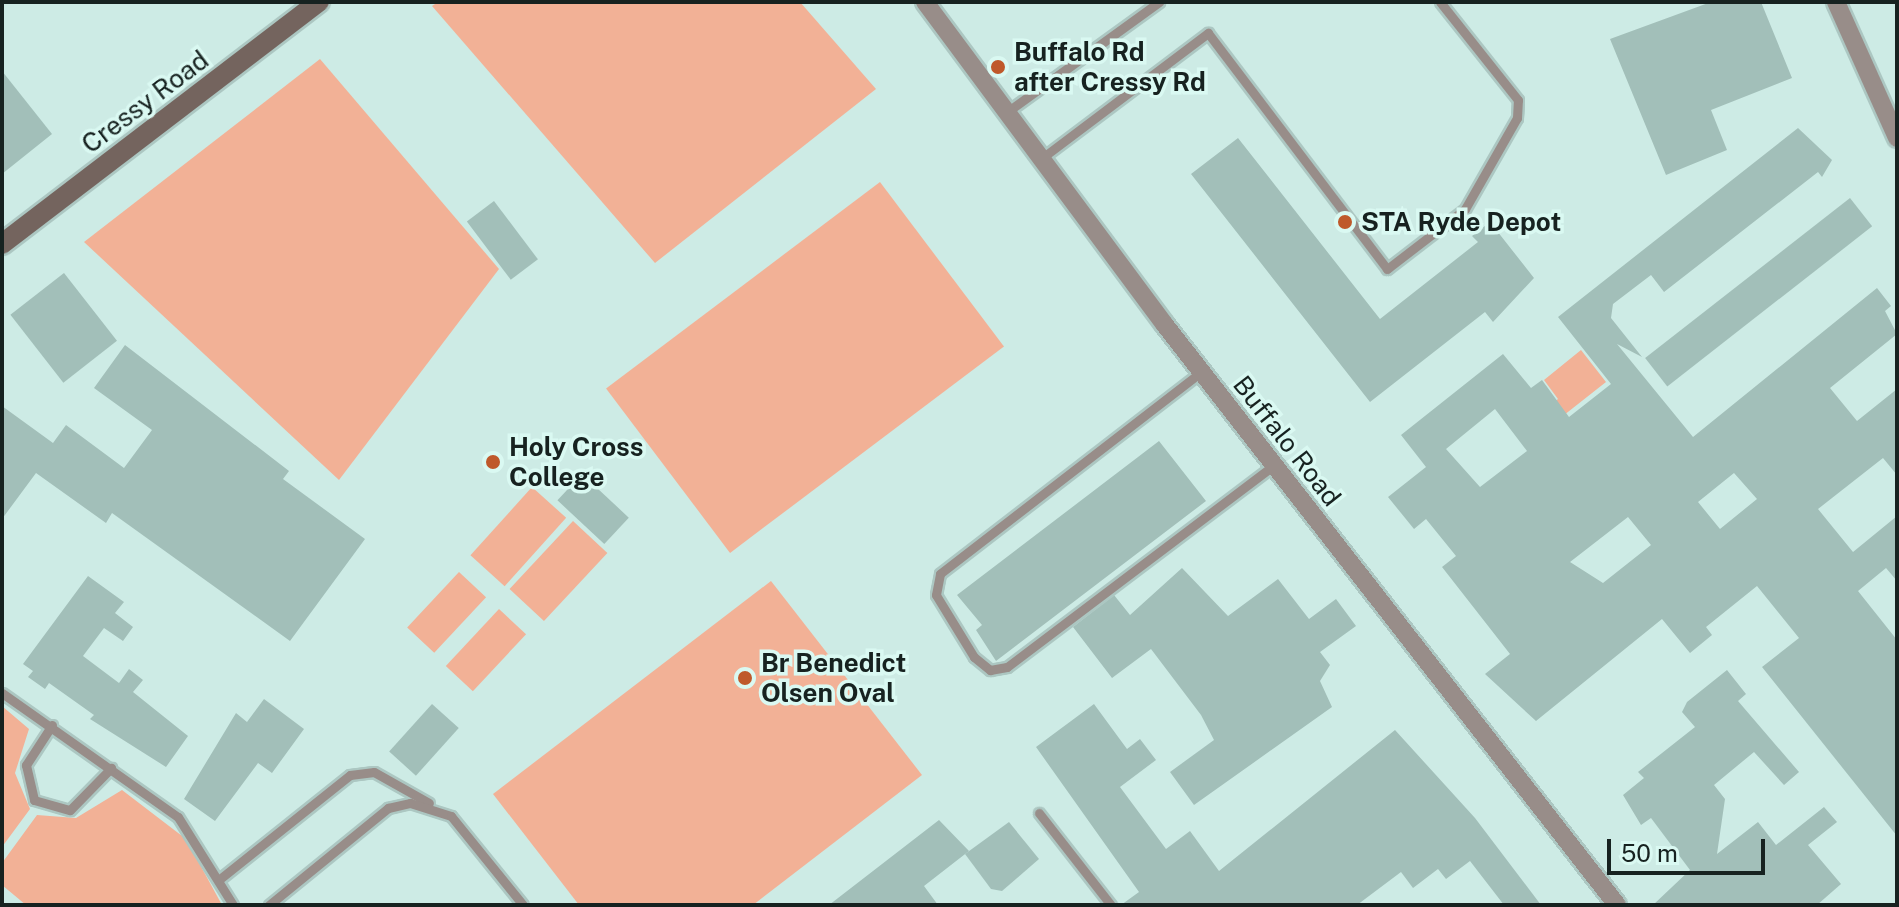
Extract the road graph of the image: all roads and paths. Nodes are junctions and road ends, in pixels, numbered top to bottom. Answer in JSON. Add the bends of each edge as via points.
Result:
{"nodes":[{"id":1,"x":319,"y":2,"type":"edge"},
{"id":2,"x":925,"y":2,"type":"edge"},
{"id":3,"x":1159,"y":2,"type":"edge"},
{"id":4,"x":1440,"y":2,"type":"edge"},
{"id":5,"x":1836,"y":2,"type":"edge"},
{"id":6,"x":1007,"y":112,"type":"junction"},
{"id":7,"x":1897,"y":138,"type":"edge"},
{"id":8,"x":1042,"y":158,"type":"junction"},
{"id":9,"x":2,"y":244,"type":"edge"},
{"id":10,"x":1201,"y":372,"type":"junction"},
{"id":11,"x":1273,"y":466,"type":"junction"},
{"id":12,"x":2,"y":693,"type":"edge"},
{"id":13,"x":52,"y":725,"type":"junction"},
{"id":14,"x":111,"y":768,"type":"junction"},
{"id":15,"x":441,"y":810,"type":"junction"},
{"id":16,"x":1039,"y":813,"type":"dead end"},
{"id":17,"x":221,"y":878,"type":"junction"},
{"id":18,"x":233,"y":905,"type":"edge"},
{"id":19,"x":269,"y":905,"type":"edge"},
{"id":20,"x":523,"y":905,"type":"edge"},
{"id":21,"x":1111,"y":905,"type":"edge"},
{"id":22,"x":1617,"y":905,"type":"edge"}],
"edges":[{"from":1,"to":9,"type":"street","name":"Cressy Road"},
{"from":2,"to":6,"type":"street","name":"Buffalo Road"},
{"from":3,"to":6,"type":"lane"},
{"from":4,"to":8,"type":"lane","via":[[1518,100],[1517,118],[1465,209],[1387,269],[1208,33]]},
{"from":5,"to":7,"type":"street"},
{"from":6,"to":8,"type":"street","name":"Buffalo Road"},
{"from":8,"to":10,"type":"street","name":"Buffalo Road"},
{"from":10,"to":11,"type":"street","name":"Buffalo Road"},
{"from":10,"to":11,"type":"lane","via":[[940,574],[936,595],[974,657],[990,670],[1007,667]]},
{"from":11,"to":22,"type":"street","name":"Buffalo Road"},
{"from":12,"to":13,"type":"lane"},
{"from":13,"to":14,"type":"lane"},
{"from":13,"to":14,"type":"lane","via":[[26,765],[34,800],[70,810]]},
{"from":14,"to":17,"type":"lane","via":[[178,817]]},
{"from":15,"to":17,"type":"lane","via":[[382,775],[358,772]]},
{"from":15,"to":19,"type":"lane","via":[[420,803],[388,808]]},
{"from":15,"to":20,"type":"lane"},
{"from":16,"to":21,"type":"lane"},
{"from":17,"to":18,"type":"lane"}]}
